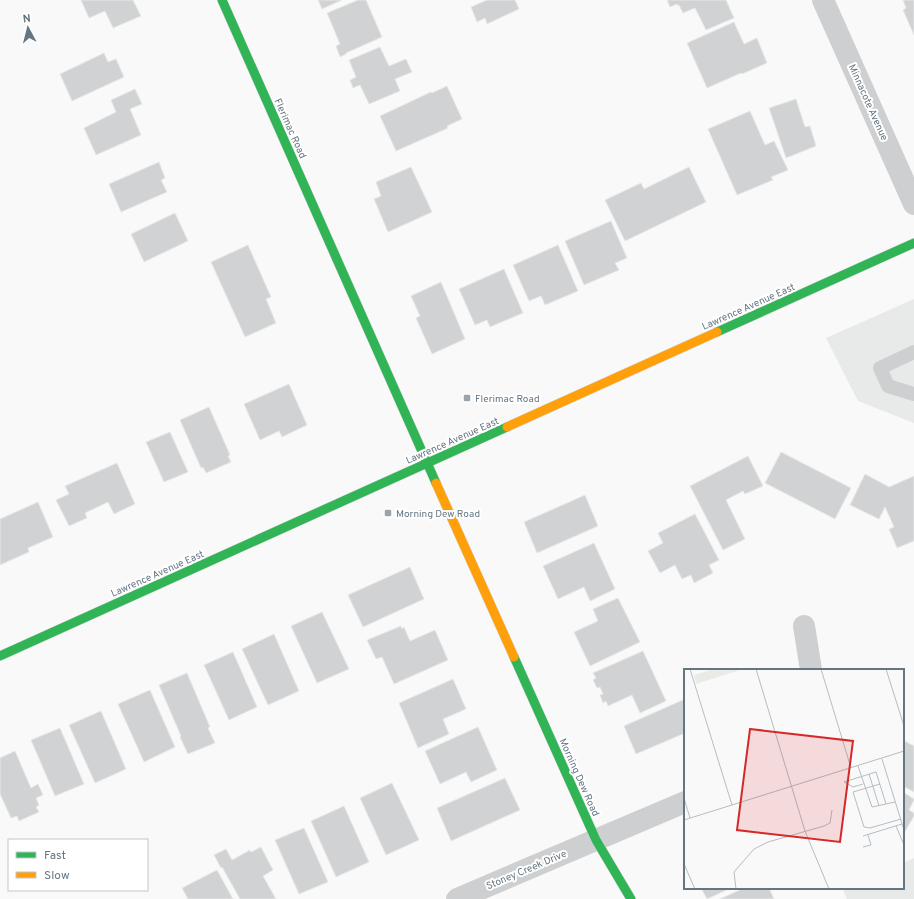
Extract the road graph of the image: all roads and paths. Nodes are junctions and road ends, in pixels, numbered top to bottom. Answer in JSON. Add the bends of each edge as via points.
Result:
{"nodes":[{"id":1,"x":222,"y":0,"type":"edge"},
{"id":2,"x":823,"y":0,"type":"edge"},
{"id":3,"x":914,"y":204,"type":"edge"},
{"id":4,"x":914,"y":243,"type":"edge"},
{"id":5,"x":914,"y":352,"type":"edge"},
{"id":6,"x":914,"y":394,"type":"edge"},
{"id":7,"x":427,"y":463,"type":"junction"},
{"id":8,"x":804,"y":626,"type":"dead end"},
{"id":9,"x":0,"y":656,"type":"edge"},
{"id":10,"x":811,"y":669,"type":"edge"},
{"id":11,"x":684,"y":802,"type":"edge"},
{"id":12,"x":596,"y":840,"type":"junction"},
{"id":13,"x":457,"y":899,"type":"edge"},
{"id":14,"x":631,"y":899,"type":"edge"}],
"edges":[{"from":1,"to":7,"type":"main road","name":"Flerimac Road"},
{"from":2,"to":3,"type":"street","name":"Minnacote Avenue"},
{"from":4,"to":7,"type":"main road","name":"Lawrence Avenue East"},
{"from":5,"to":6,"type":"lane","via":[[880,368],[888,386]]},
{"from":7,"to":9,"type":"main road","name":"Lawrence Avenue East"},
{"from":7,"to":12,"type":"main road","name":"Morning Dew Road"},
{"from":8,"to":10,"type":"street"},
{"from":11,"to":12,"type":"street","name":"Stoney Creek Drive"},
{"from":12,"to":13,"type":"street","name":"Stoney Creek Drive"},
{"from":12,"to":14,"type":"main road","name":"Morning Dew Road"}]}
